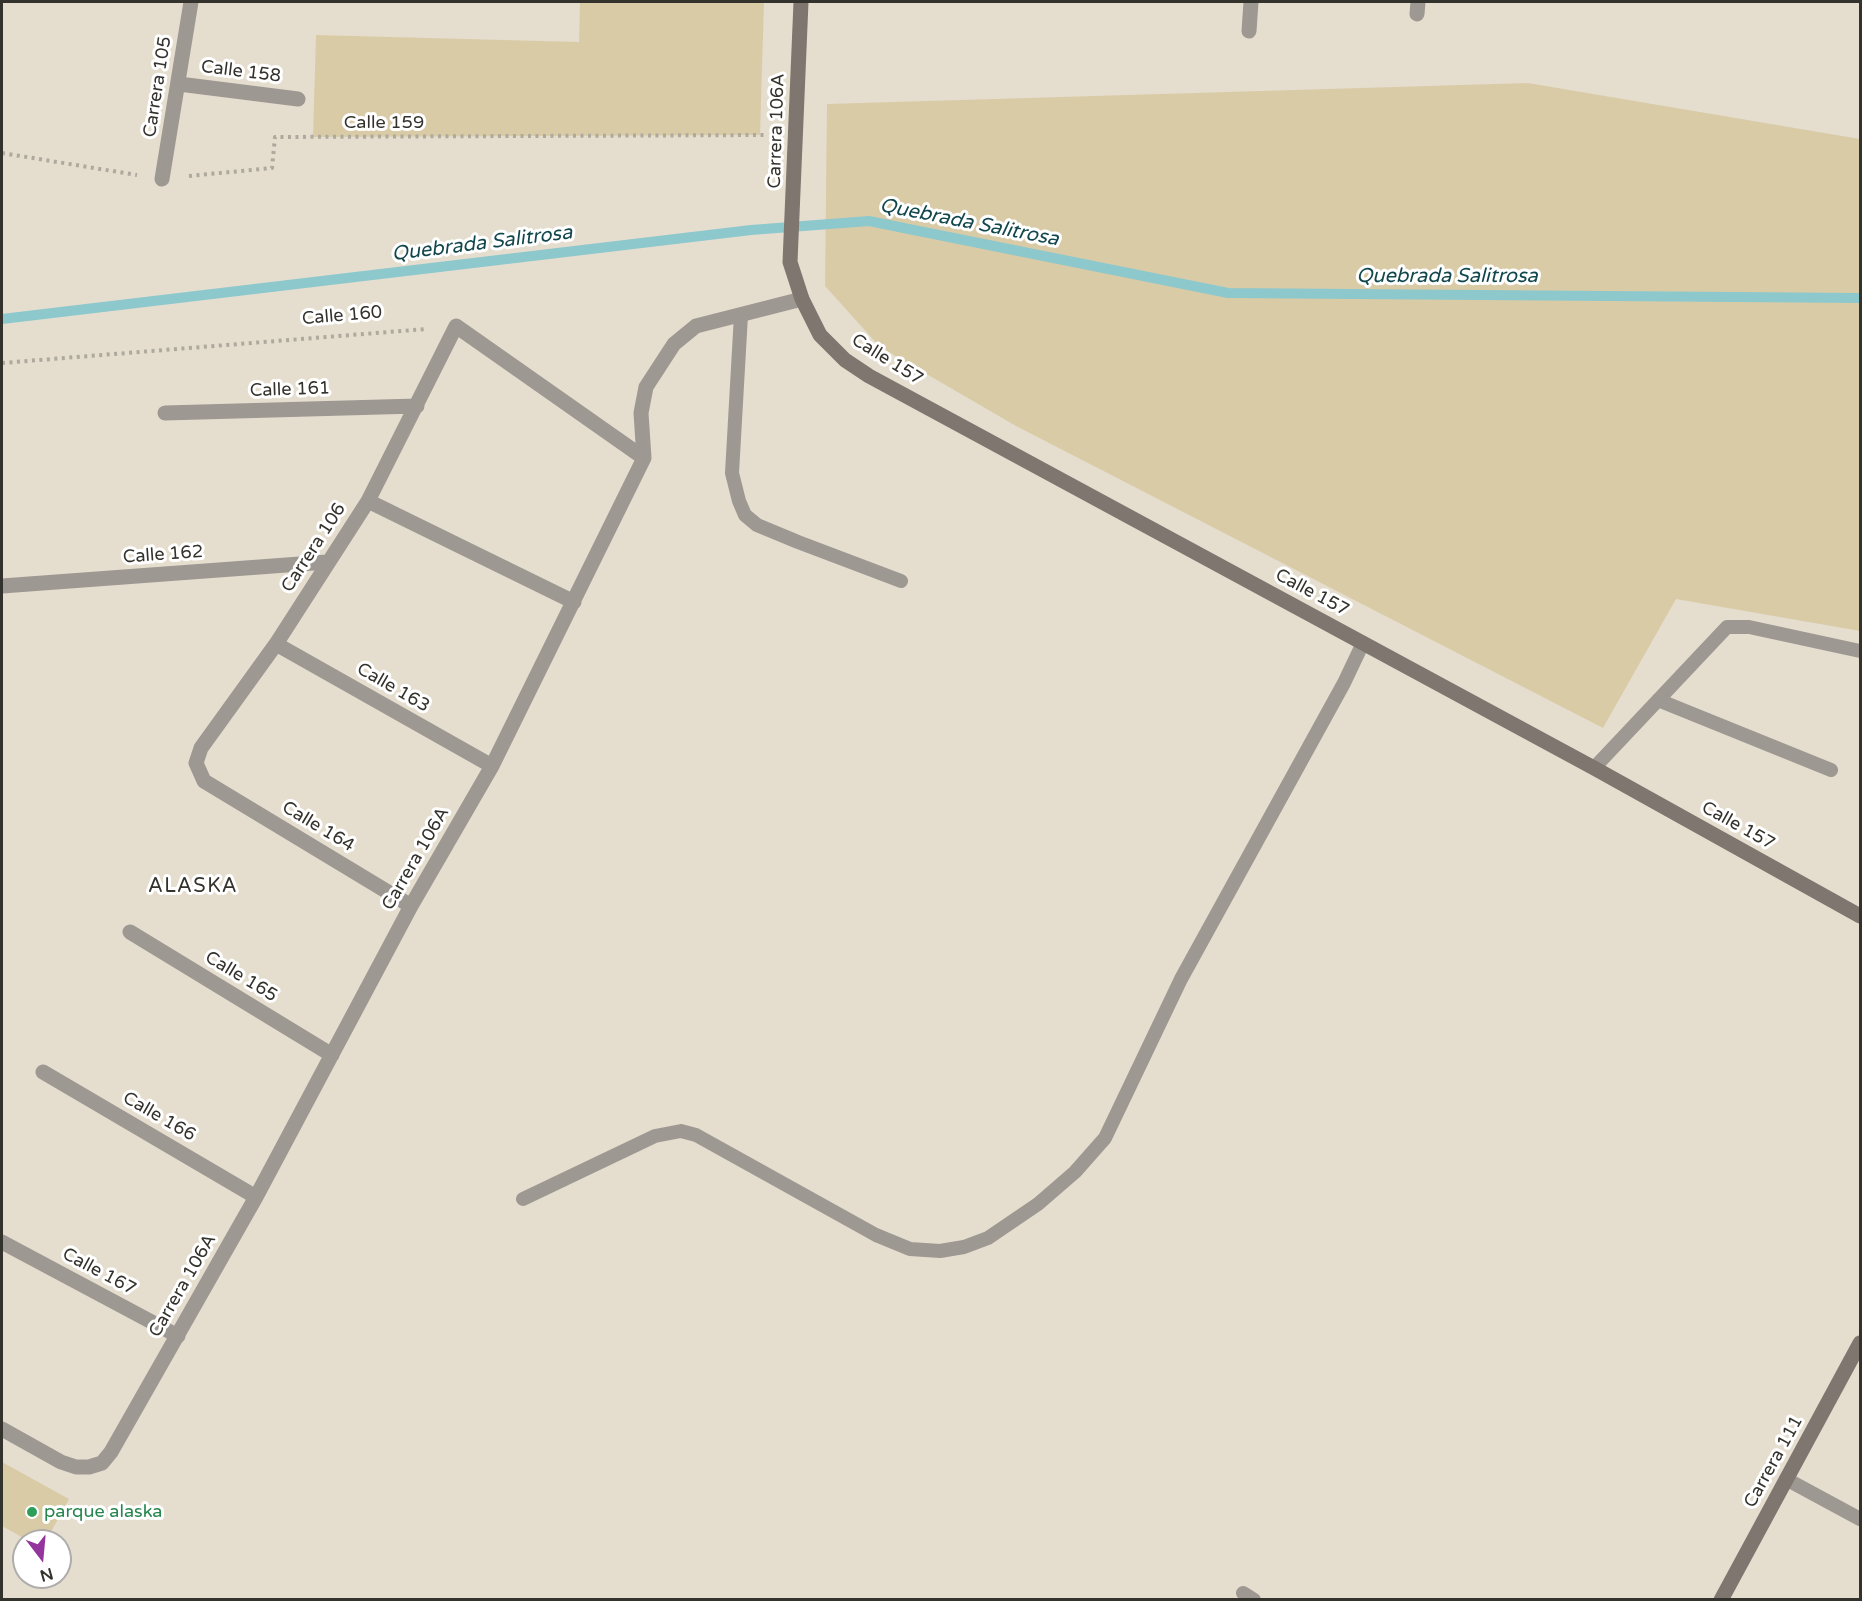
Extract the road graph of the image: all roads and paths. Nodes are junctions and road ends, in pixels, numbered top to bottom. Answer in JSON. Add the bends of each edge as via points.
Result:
{"nodes":[{"id":1,"x":192,"y":2,"type":"edge"},
{"id":2,"x":801,"y":2,"type":"edge"},
{"id":3,"x":1251,"y":2,"type":"edge"},
{"id":4,"x":1249,"y":31,"type":"dead end"},
{"id":5,"x":179,"y":84,"type":"junction"},
{"id":6,"x":298,"y":99,"type":"dead end"},
{"id":7,"x":796,"y":135,"type":"junction"},
{"id":8,"x":2,"y":153,"type":"edge"},
{"id":9,"x":162,"y":179,"type":"junction"},
{"id":10,"x":790,"y":262,"type":"joint"},
{"id":11,"x":802,"y":299,"type":"junction"},
{"id":12,"x":741,"y":315,"type":"junction"},
{"id":13,"x":456,"y":326,"type":"junction"},
{"id":14,"x":2,"y":363,"type":"edge"},
{"id":15,"x":417,"y":406,"type":"junction"},
{"id":16,"x":165,"y":413,"type":"dead end"},
{"id":17,"x":644,"y":458,"type":"junction"},
{"id":18,"x":368,"y":501,"type":"junction"},
{"id":19,"x":327,"y":562,"type":"junction"},
{"id":20,"x":901,"y":580,"type":"dead end"},
{"id":21,"x":2,"y":586,"type":"edge"},
{"id":22,"x":574,"y":602,"type":"junction"},
{"id":23,"x":1363,"y":643,"type":"junction"},
{"id":24,"x":276,"y":644,"type":"junction"},
{"id":25,"x":1860,"y":651,"type":"edge"},
{"id":26,"x":1658,"y":700,"type":"junction"},
{"id":27,"x":492,"y":766,"type":"junction"},
{"id":28,"x":1594,"y":768,"type":"junction"},
{"id":29,"x":1831,"y":770,"type":"dead end"},
{"id":30,"x":204,"y":781,"type":"joint"},
{"id":31,"x":411,"y":906,"type":"junction"},
{"id":32,"x":1860,"y":916,"type":"edge"},
{"id":33,"x":130,"y":932,"type":"dead end"},
{"id":34,"x":332,"y":1055,"type":"junction"},
{"id":35,"x":43,"y":1072,"type":"dead end"},
{"id":36,"x":256,"y":1197,"type":"junction"},
{"id":37,"x":523,"y":1199,"type":"dead end"},
{"id":38,"x":2,"y":1242,"type":"edge"},
{"id":39,"x":178,"y":1335,"type":"junction"},
{"id":40,"x":1860,"y":1343,"type":"edge"},
{"id":41,"x":2,"y":1429,"type":"edge"},
{"id":42,"x":1786,"y":1479,"type":"junction"},
{"id":43,"x":1860,"y":1518,"type":"edge"},
{"id":44,"x":1721,"y":1599,"type":"edge"}],
"edges":[{"from":1,"to":5,"type":"street","name":"Carrera 105"},
{"from":2,"to":7,"type":"street","name":"Carrera 106A"},
{"from":3,"to":4,"type":"street"},
{"from":5,"to":6,"type":"street","name":"Calle 158"},
{"from":5,"to":9,"type":"street","name":"Carrera 105"},
{"from":7,"to":9,"type":"path","name":"Calle 159","via":[[275,137],[272,168]]},
{"from":7,"to":10,"type":"street","name":"Carrera 106A"},
{"from":8,"to":9,"type":"path","name":"Calle 159"},
{"from":10,"to":11,"type":"street","name":"Calle 157"},
{"from":11,"to":12,"type":"street"},
{"from":11,"to":23,"type":"street","name":"Calle 157","via":[[820,335],[845,360],[869,376]]},
{"from":12,"to":17,"type":"street","via":[[696,326],[674,344],[646,387],[640,413]]},
{"from":12,"to":20,"type":"lane","via":[[732,473],[746,515],[757,525]]},
{"from":13,"to":14,"type":"path","name":"Calle 160"},
{"from":13,"to":15,"type":"street","name":"Carrera 106"},
{"from":13,"to":17,"type":"street"},
{"from":15,"to":16,"type":"street","name":"Calle 161"},
{"from":15,"to":18,"type":"street","name":"Carrera 106"},
{"from":17,"to":22,"type":"street","name":"Carrera 106A"},
{"from":18,"to":19,"type":"street","name":"Carrera 106"},
{"from":18,"to":22,"type":"street"},
{"from":19,"to":21,"type":"street","name":"Calle 162"},
{"from":19,"to":24,"type":"street","name":"Carrera 106"},
{"from":22,"to":27,"type":"street","name":"Carrera 106A"},
{"from":23,"to":28,"type":"street","name":"Calle 157"},
{"from":23,"to":37,"type":"lane","via":[[1181,979],[1105,1138],[1075,1172],[1038,1204],[988,1238],[940,1251],[910,1249],[876,1235],[696,1135],[681,1131],[655,1136]]},
{"from":24,"to":27,"type":"street","name":"Calle 163"},
{"from":24,"to":30,"type":"street","name":"Carrera 106","via":[[201,748],[196,763]]},
{"from":25,"to":26,"type":"lane","via":[[1749,627],[1727,627]]},
{"from":26,"to":28,"type":"lane"},
{"from":26,"to":29,"type":"lane"},
{"from":27,"to":31,"type":"street","name":"Carrera 106A"},
{"from":28,"to":32,"type":"street","name":"Calle 157"},
{"from":30,"to":31,"type":"street","name":"Calle 164"},
{"from":31,"to":34,"type":"street","name":"Carrera 106A"},
{"from":33,"to":34,"type":"street","name":"Calle 165"},
{"from":34,"to":36,"type":"street","name":"Carrera 106A"},
{"from":35,"to":36,"type":"street","name":"Calle 166"},
{"from":36,"to":39,"type":"street","name":"Carrera 106A"},
{"from":38,"to":39,"type":"street","name":"Calle 167"},
{"from":39,"to":41,"type":"street","name":"Carrera 106A","via":[[102,1463],[76,1467],[61,1462]]},
{"from":40,"to":42,"type":"street","name":"Carrera 111"},
{"from":42,"to":43,"type":"lane"},
{"from":42,"to":44,"type":"street","name":"Carrera 111"}]}
